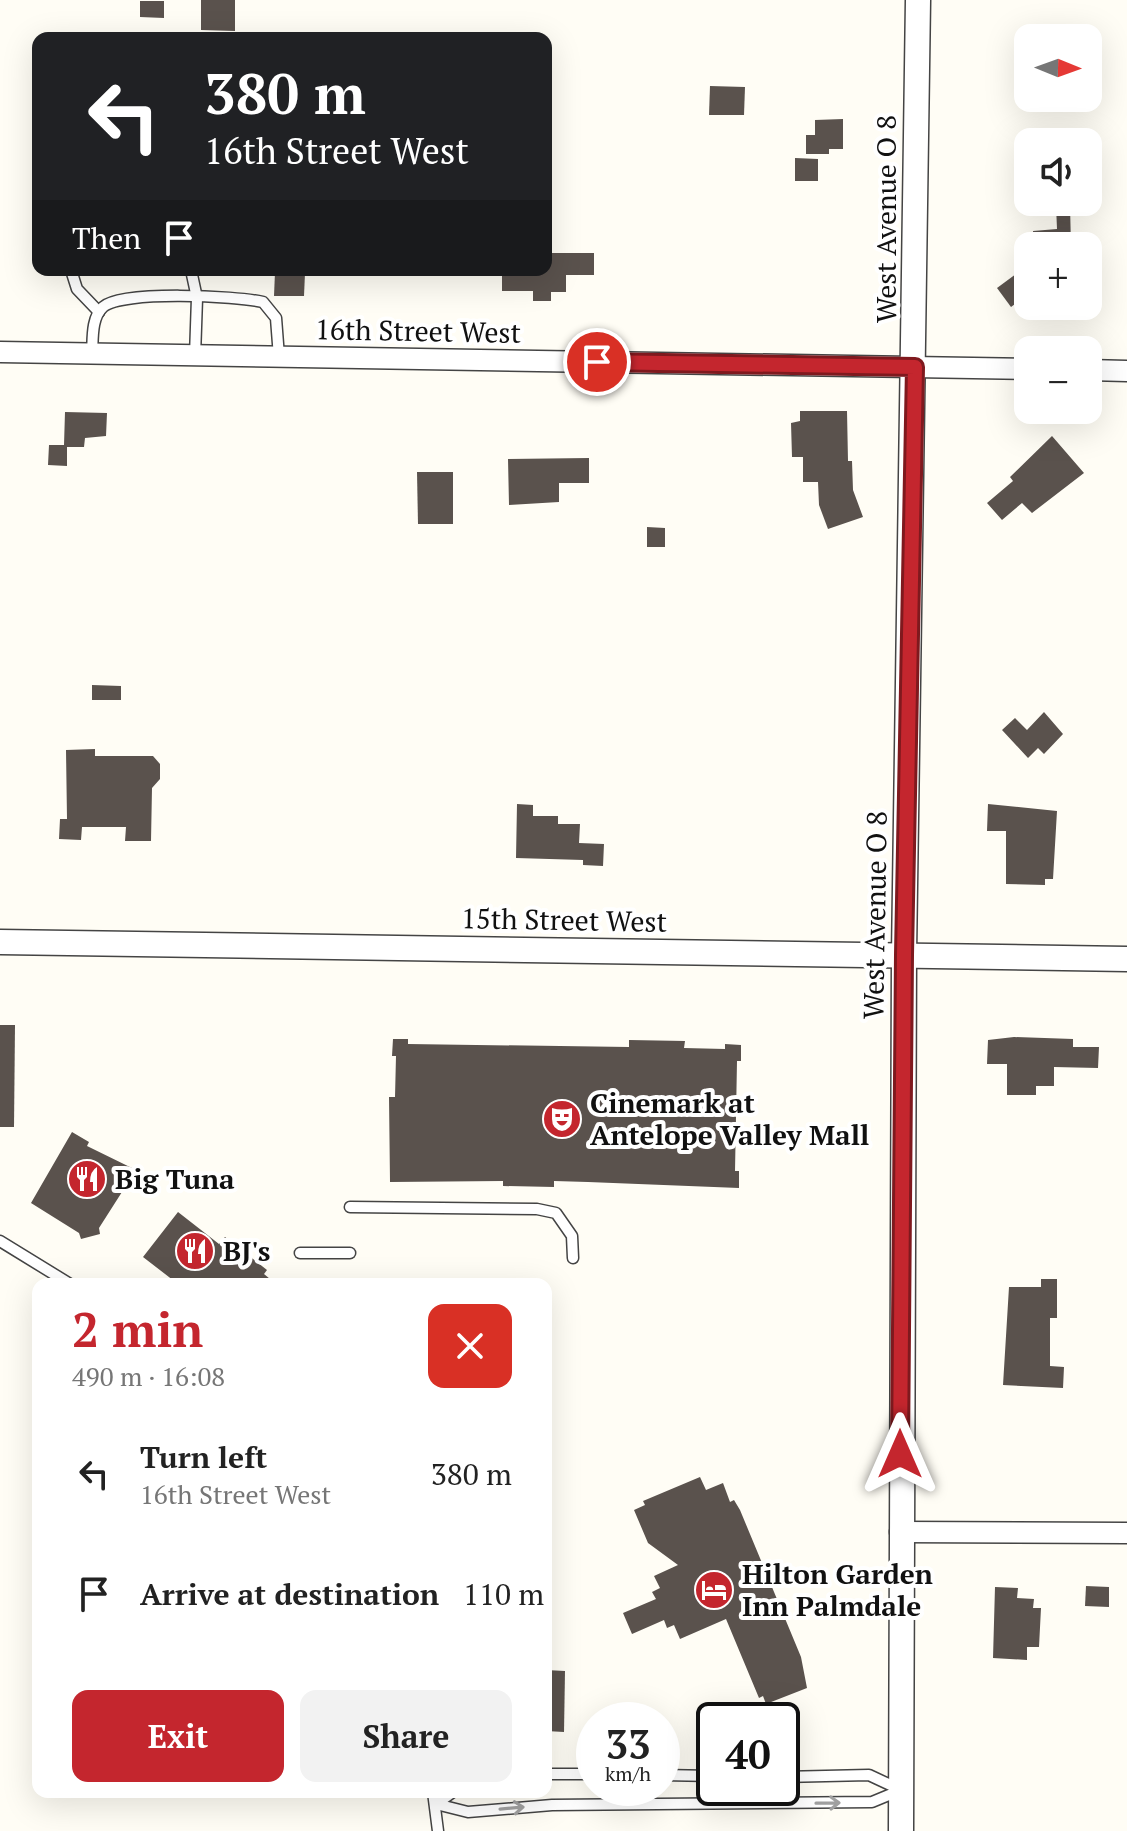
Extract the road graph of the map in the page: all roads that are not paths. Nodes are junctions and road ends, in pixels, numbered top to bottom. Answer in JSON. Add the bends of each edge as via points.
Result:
{"nodes":[{"id":1,"x":918,"y":0,"type":"edge"},
{"id":2,"x":73,"y":276,"type":"edge"},
{"id":3,"x":192,"y":276,"type":"edge"},
{"id":4,"x":197,"y":298,"type":"junction"},
{"id":5,"x":99,"y":312,"type":"junction"},
{"id":6,"x":0,"y":352,"type":"edge"},
{"id":7,"x":92,"y":354,"type":"junction"},
{"id":8,"x":195,"y":356,"type":"junction"},
{"id":9,"x":279,"y":357,"type":"junction"},
{"id":10,"x":915,"y":367,"type":"junction"},
{"id":11,"x":1014,"y":369,"type":"edge"},
{"id":12,"x":1102,"y":370,"type":"edge"},
{"id":13,"x":1127,"y":371,"type":"edge"},
{"id":14,"x":0,"y":942,"type":"edge"},
{"id":15,"x":904,"y":955,"type":"junction"},
{"id":16,"x":1127,"y":959,"type":"edge"},
{"id":17,"x":350,"y":1207,"type":"dead end"},
{"id":18,"x":0,"y":1241,"type":"edge"},
{"id":19,"x":300,"y":1253,"type":"dead end"},
{"id":20,"x":350,"y":1253,"type":"dead end"},
{"id":21,"x":573,"y":1258,"type":"dead end"},
{"id":22,"x":60,"y":1278,"type":"edge"},
{"id":23,"x":900,"y":1532,"type":"junction"},
{"id":24,"x":1127,"y":1533,"type":"edge"},
{"id":25,"x":552,"y":1774,"type":"edge"},
{"id":26,"x":576,"y":1774,"type":"edge"},
{"id":27,"x":800,"y":1777,"type":"edge"},
{"id":28,"x":901,"y":1790,"type":"junction"},
{"id":29,"x":434,"y":1798,"type":"edge"},
{"id":30,"x":444,"y":1798,"type":"edge"},
{"id":31,"x":436,"y":1804,"type":"junction"},
{"id":32,"x":438,"y":1831,"type":"edge"},
{"id":33,"x":901,"y":1831,"type":"edge"}],
"edges":[{"from":1,"to":10,"type":"street","name":"West Avenue O 8"},
{"from":2,"to":5,"type":"lane","via":[[77,289]]},
{"from":3,"to":4,"type":"lane"},
{"from":4,"to":5,"type":"lane","via":[[121,299]]},
{"from":4,"to":8,"type":"lane"},
{"from":4,"to":9,"type":"lane","via":[[263,302],[276,318]]},
{"from":5,"to":7,"type":"lane"},
{"from":6,"to":7,"type":"street","name":"16th Street West"},
{"from":7,"to":8,"type":"street","name":"16th Street West"},
{"from":8,"to":9,"type":"street","name":"16th Street West"},
{"from":9,"to":10,"type":"street","name":"16th Street West"},
{"from":10,"to":11,"type":"street","name":"16th Street West"},
{"from":10,"to":15,"type":"street","name":"West Avenue O 8"},
{"from":12,"to":13,"type":"street"},
{"from":14,"to":15,"type":"street","name":"15th Street West"},
{"from":15,"to":16,"type":"street","name":"15th Street West"},
{"from":15,"to":23,"type":"street","name":"West Avenue O 8"},
{"from":17,"to":21,"type":"lane","via":[[556,1213],[572,1236]]},
{"from":18,"to":22,"type":"lane"},
{"from":19,"to":20,"type":"lane"},
{"from":23,"to":24,"type":"street"},
{"from":23,"to":28,"type":"street","name":"West Avenue O 8"},
{"from":25,"to":26,"type":"lane"},
{"from":27,"to":28,"type":"lane","via":[[869,1775]]},
{"from":31,"to":28,"type":"lane","one_way":true,"via":[[468,1812],[552,1805],[872,1802]]},
{"from":28,"to":33,"type":"street","name":"West Avenue O 8"},
{"from":29,"to":31,"type":"lane"},
{"from":30,"to":31,"type":"lane"},
{"from":31,"to":32,"type":"lane"}]}
